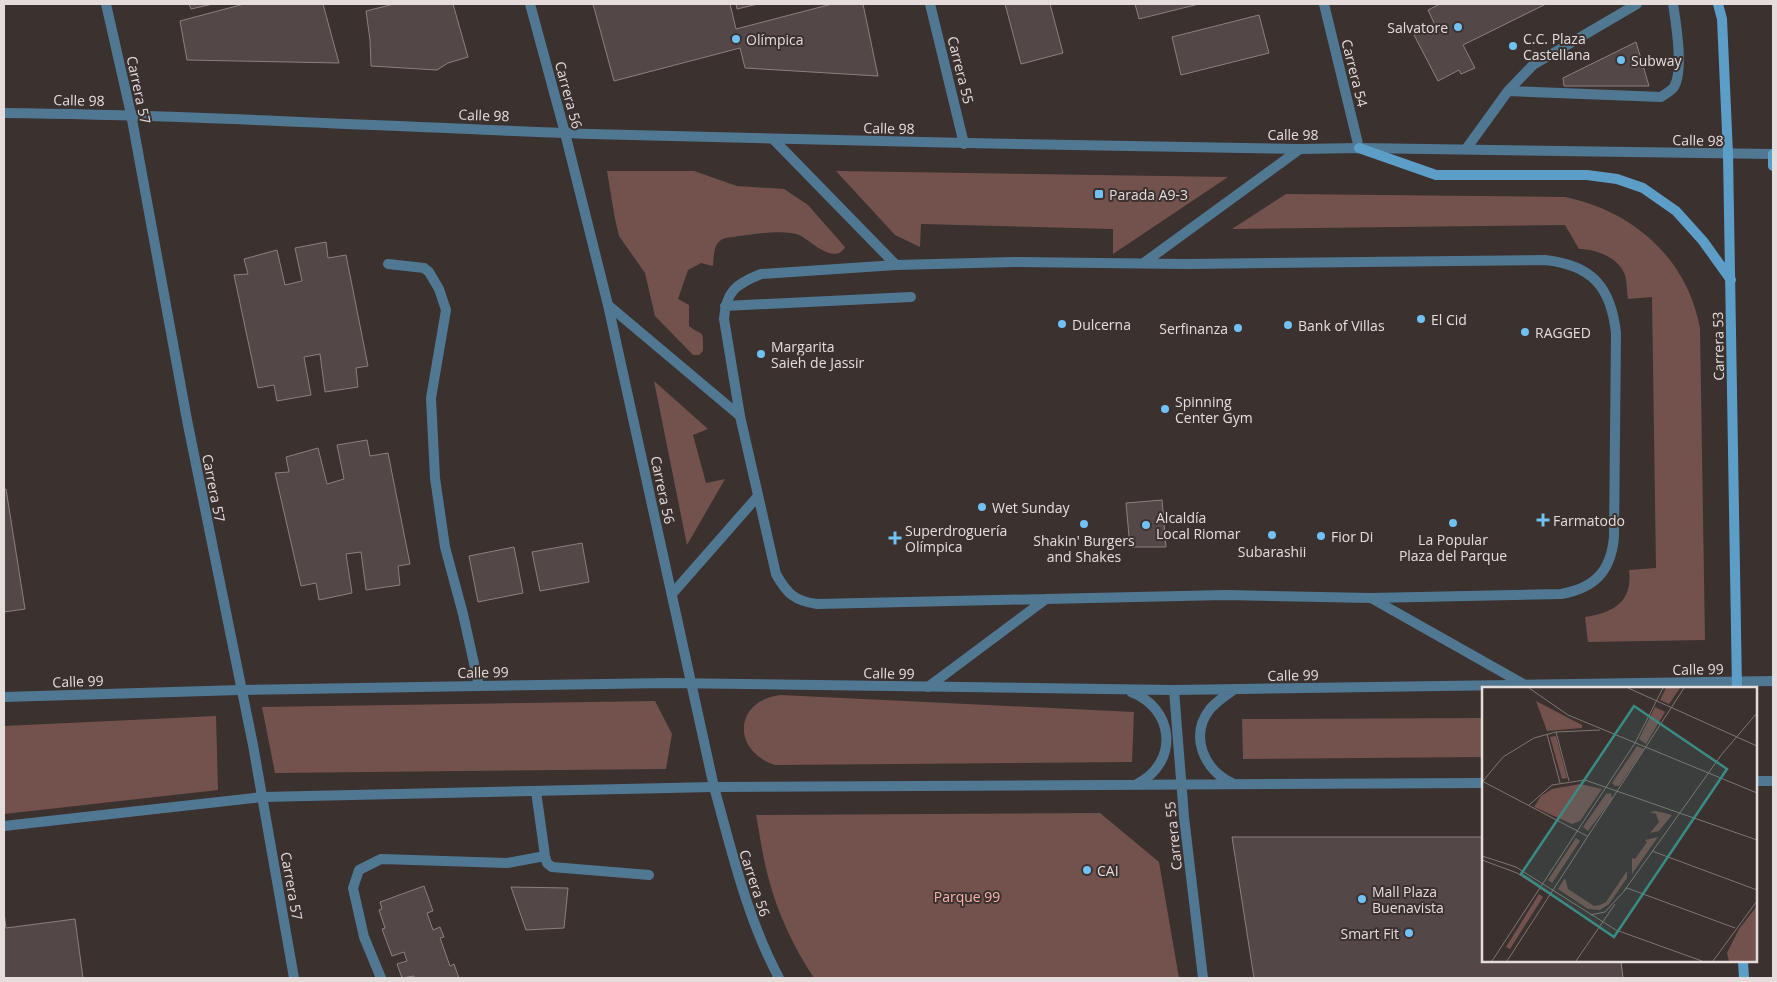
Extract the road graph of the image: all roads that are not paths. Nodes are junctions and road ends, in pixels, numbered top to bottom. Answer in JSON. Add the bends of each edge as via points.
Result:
{"nodes":[{"id":1,"x":106,"y":4,"type":"edge"},
{"id":2,"x":530,"y":4,"type":"edge"},
{"id":3,"x":930,"y":4,"type":"edge"},
{"id":4,"x":1324,"y":4,"type":"edge"},
{"id":5,"x":1637,"y":4,"type":"edge"},
{"id":6,"x":1673,"y":4,"type":"edge"},
{"id":7,"x":1718,"y":4,"type":"edge"},
{"id":8,"x":1508,"y":91,"type":"junction"},
{"id":9,"x":4,"y":113,"type":"edge"},
{"id":10,"x":132,"y":114,"type":"junction"},
{"id":11,"x":565,"y":133,"type":"junction"},
{"id":12,"x":773,"y":139,"type":"junction"},
{"id":13,"x":964,"y":144,"type":"junction"},
{"id":14,"x":1359,"y":148,"type":"junction"},
{"id":15,"x":1300,"y":149,"type":"junction"},
{"id":16,"x":1466,"y":149,"type":"junction"},
{"id":17,"x":1728,"y":154,"type":"junction"},
{"id":18,"x":1773,"y":154,"type":"edge"},
{"id":19,"x":1773,"y":166,"type":"edge"},
{"id":20,"x":1145,"y":262,"type":"junction"},
{"id":21,"x":388,"y":264,"type":"dead end"},
{"id":22,"x":896,"y":265,"type":"junction"},
{"id":23,"x":1731,"y":280,"type":"junction"},
{"id":24,"x":911,"y":297,"type":"dead end"},
{"id":25,"x":608,"y":305,"type":"junction"},
{"id":26,"x":725,"y":306,"type":"junction"},
{"id":27,"x":740,"y":416,"type":"junction"},
{"id":28,"x":758,"y":496,"type":"junction"},
{"id":29,"x":672,"y":594,"type":"junction"},
{"id":30,"x":1371,"y":598,"type":"junction"},
{"id":31,"x":1046,"y":599,"type":"junction"},
{"id":32,"x":1773,"y":681,"type":"edge"},
{"id":33,"x":690,"y":684,"type":"junction"},
{"id":34,"x":1525,"y":685,"type":"junction"},
{"id":35,"x":1738,"y":685,"type":"edge"},
{"id":36,"x":479,"y":686,"type":"junction"},
{"id":37,"x":928,"y":687,"type":"junction"},
{"id":38,"x":1124,"y":689,"type":"junction"},
{"id":39,"x":1235,"y":689,"type":"junction"},
{"id":40,"x":240,"y":690,"type":"junction"},
{"id":41,"x":1174,"y":690,"type":"junction"},
{"id":42,"x":4,"y":697,"type":"edge"},
{"id":43,"x":1757,"y":781,"type":"edge"},
{"id":44,"x":1773,"y":781,"type":"edge"},
{"id":45,"x":1482,"y":783,"type":"edge"},
{"id":46,"x":1134,"y":785,"type":"junction"},
{"id":47,"x":1182,"y":785,"type":"junction"},
{"id":48,"x":1235,"y":785,"type":"junction"},
{"id":49,"x":714,"y":787,"type":"junction"},
{"id":50,"x":536,"y":791,"type":"junction"},
{"id":51,"x":262,"y":797,"type":"junction"},
{"id":52,"x":4,"y":826,"type":"edge"},
{"id":53,"x":545,"y":856,"type":"junction"},
{"id":54,"x":650,"y":875,"type":"dead end"},
{"id":55,"x":1743,"y":962,"type":"edge"},
{"id":56,"x":294,"y":978,"type":"edge"},
{"id":57,"x":381,"y":978,"type":"edge"},
{"id":58,"x":779,"y":978,"type":"edge"},
{"id":59,"x":1203,"y":978,"type":"edge"},
{"id":60,"x":1744,"y":978,"type":"edge"}],
"edges":[{"from":1,"to":10,"type":"street","name":"Carrera 57"},
{"from":2,"to":11,"type":"street","name":"Carrera 56"},
{"from":3,"to":13,"type":"street","name":"Carrera 55"},
{"from":4,"to":14,"type":"street","name":"Carrera 54"},
{"from":5,"to":8,"type":"street","via":[[1533,65]]},
{"from":6,"to":8,"type":"street","via":[[1678,77],[1673,89],[1661,97]]},
{"from":7,"to":17,"type":"main road","name":"Carrera 53","via":[[1722,20]]},
{"from":8,"to":16,"type":"street"},
{"from":9,"to":10,"type":"street","name":"Calle 98"},
{"from":10,"to":11,"type":"street","name":"Calle 98"},
{"from":10,"to":40,"type":"street","name":"Carrera 57"},
{"from":11,"to":12,"type":"street","name":"Calle 98"},
{"from":11,"to":25,"type":"street","name":"Carrera 56"},
{"from":12,"to":13,"type":"street","name":"Calle 98"},
{"from":12,"to":22,"type":"street"},
{"from":13,"to":15,"type":"street","name":"Calle 98"},
{"from":14,"to":15,"type":"street","name":"Calle 98"},
{"from":14,"to":16,"type":"street","name":"Calle 98"},
{"from":14,"to":23,"type":"main road","via":[[1436,175],[1587,175],[1616,179],[1643,188],[1676,211]]},
{"from":15,"to":20,"type":"street"},
{"from":16,"to":17,"type":"street","name":"Calle 98"},
{"from":17,"to":18,"type":"street","name":"Calle 98"},
{"from":17,"to":23,"type":"main road","name":"Carrera 53"},
{"from":18,"to":19,"type":"main road"},
{"from":20,"to":22,"type":"street"},
{"from":20,"to":30,"type":"street","via":[[1545,260],[1578,268],[1596,280],[1607,295],[1614,312],[1616,333],[1614,537],[1613,552],[1601,575],[1575,592],[1561,594]]},
{"from":21,"to":36,"type":"street","via":[[424,268],[439,289],[446,310],[431,398],[435,478],[445,547]]},
{"from":22,"to":26,"type":"street","via":[[761,274],[742,282]]},
{"from":23,"to":35,"type":"main road","name":"Carrera 53"},
{"from":24,"to":26,"type":"street"},
{"from":25,"to":27,"type":"street"},
{"from":25,"to":29,"type":"street","name":"Carrera 56"},
{"from":26,"to":27,"type":"street","via":[[724,319]]},
{"from":27,"to":28,"type":"street"},
{"from":28,"to":29,"type":"street"},
{"from":28,"to":31,"type":"street","via":[[776,574],[792,596],[804,602]]},
{"from":29,"to":33,"type":"street","name":"Carrera 56"},
{"from":30,"to":31,"type":"street","via":[[1226,595]]},
{"from":30,"to":34,"type":"street"},
{"from":31,"to":37,"type":"street"},
{"from":32,"to":35,"type":"street","name":"Calle 99"},
{"from":33,"to":36,"type":"street","name":"Calle 99"},
{"from":33,"to":37,"type":"street","name":"Calle 99"},
{"from":33,"to":49,"type":"street","name":"Carrera 56"},
{"from":34,"to":35,"type":"street","name":"Calle 99"},
{"from":34,"to":39,"type":"street","name":"Calle 99"},
{"from":36,"to":40,"type":"street","name":"Calle 99"},
{"from":37,"to":38,"type":"street","name":"Calle 99"},
{"from":38,"to":41,"type":"street","name":"Calle 99"},
{"from":38,"to":46,"type":"street","via":[[1140,695],[1154,706],[1167,736],[1159,766],[1148,778]]},
{"from":39,"to":41,"type":"street","name":"Calle 99"},
{"from":39,"to":48,"type":"street","via":[[1210,709],[1200,737],[1210,767]]},
{"from":40,"to":42,"type":"street","name":"Calle 99"},
{"from":40,"to":51,"type":"street","name":"Carrera 57"},
{"from":41,"to":47,"type":"street","name":"Carrera 55"},
{"from":43,"to":44,"type":"street"},
{"from":45,"to":48,"type":"street"},
{"from":46,"to":47,"type":"street"},
{"from":46,"to":49,"type":"street"},
{"from":47,"to":48,"type":"street"},
{"from":47,"to":59,"type":"street","name":"Carrera 55"},
{"from":49,"to":50,"type":"street"},
{"from":49,"to":58,"type":"street","name":"Carrera 56","via":[[755,928]]},
{"from":50,"to":51,"type":"street"},
{"from":50,"to":53,"type":"street"},
{"from":51,"to":52,"type":"street"},
{"from":51,"to":56,"type":"street","name":"Carrera 57"},
{"from":53,"to":54,"type":"street","via":[[552,867]]},
{"from":53,"to":57,"type":"street","via":[[507,863],[381,859],[359,870],[353,888],[364,937]]},
{"from":55,"to":60,"type":"main road"}]}
